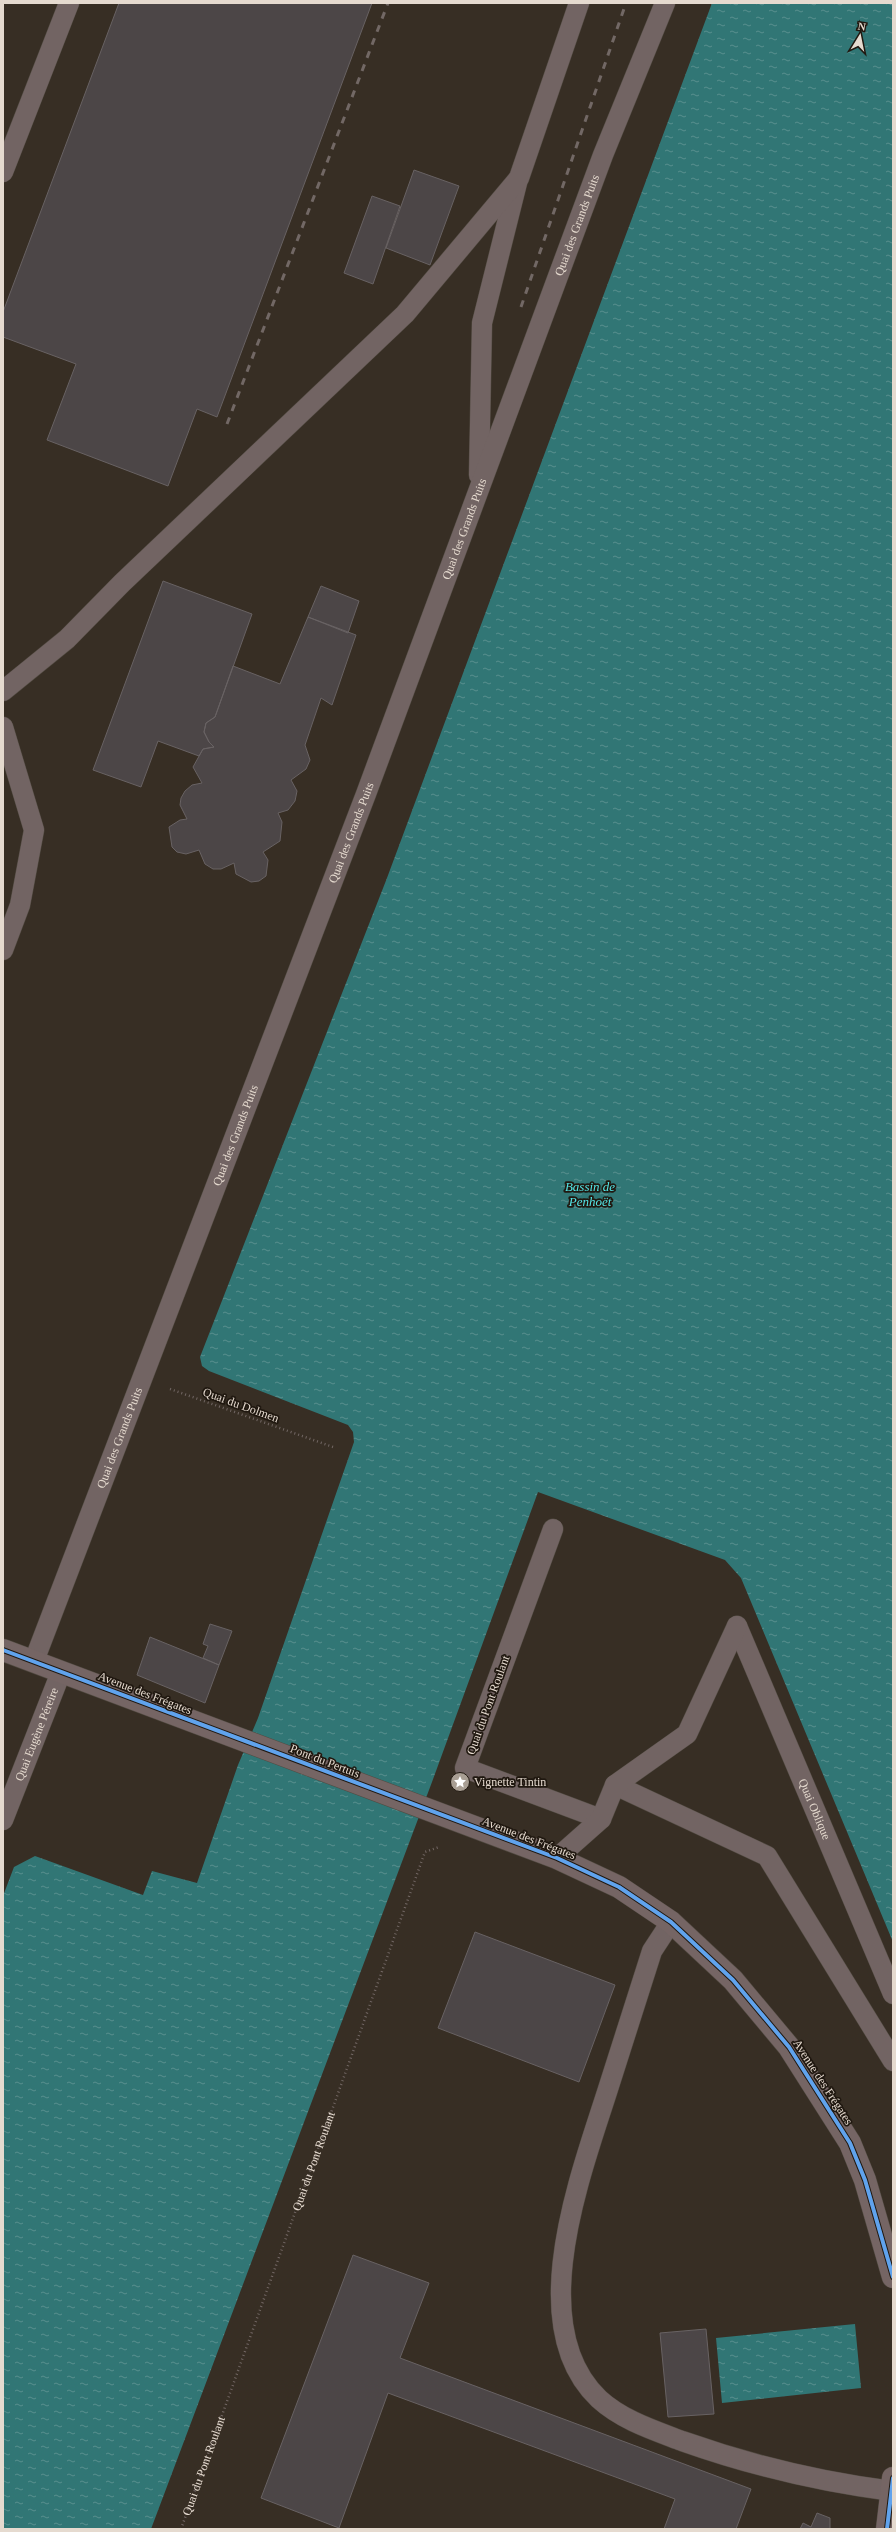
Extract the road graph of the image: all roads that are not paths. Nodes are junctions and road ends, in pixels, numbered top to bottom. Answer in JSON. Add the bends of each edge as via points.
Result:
{"nodes":[{"id":1,"x":69,"y":3,"type":"edge"},
{"id":2,"x":579,"y":3,"type":"edge"},
{"id":3,"x":665,"y":3,"type":"edge"},
{"id":4,"x":3,"y":172,"type":"edge"},
{"id":5,"x":519,"y":178,"type":"junction"},
{"id":6,"x":479,"y":490,"type":"junction"},
{"id":7,"x":3,"y":692,"type":"edge"},
{"id":8,"x":3,"y":726,"type":"edge"},
{"id":9,"x":3,"y":950,"type":"edge"},
{"id":10,"x":553,"y":1529,"type":"dead end"},
{"id":11,"x":3,"y":1650,"type":"edge"},
{"id":12,"x":34,"y":1661,"type":"junction"},
{"id":13,"x":61,"y":1672,"type":"junction"},
{"id":14,"x":221,"y":1733,"type":"joint"},
{"id":15,"x":615,"y":1785,"type":"junction"},
{"id":16,"x":422,"y":1808,"type":"joint"},
{"id":17,"x":3,"y":1820,"type":"edge"},
{"id":18,"x":601,"y":1820,"type":"junction"},
{"id":19,"x":557,"y":1858,"type":"junction"},
{"id":20,"x":671,"y":1922,"type":"junction"},
{"id":21,"x":893,"y":1994,"type":"edge"},
{"id":22,"x":893,"y":2061,"type":"edge"},
{"id":23,"x":893,"y":2277,"type":"edge"},
{"id":24,"x":892,"y":2485,"type":"edge"},
{"id":25,"x":887,"y":2529,"type":"edge"}],
"edges":[{"from":1,"to":4,"type":"lane"},
{"from":2,"to":5,"type":"lane"},
{"from":3,"to":6,"type":"lane","name":"Quai des Grands Puits","via":[[603,155]]},
{"from":5,"to":6,"type":"lane","via":[[482,323]]},
{"from":5,"to":7,"type":"lane","via":[[405,314],[122,583],[67,639]]},
{"from":6,"to":12,"type":"lane","name":"Quai des Grands Puits","via":[[366,794]]},
{"from":8,"to":9,"type":"lane","via":[[34,830],[20,905]]},
{"from":10,"to":18,"type":"lane","name":"Quai du Pont Roulant","via":[[465,1768]]},
{"from":11,"to":12,"type":"street","name":"Avenue des Frégates"},
{"from":12,"to":13,"type":"street","name":"Avenue des Frégates"},
{"from":13,"to":14,"type":"street","name":"Avenue des Frégates"},
{"from":13,"to":17,"type":"lane","name":"Quai Eugène Péreire"},
{"from":14,"to":16,"type":"street","name":"Pont du Pertuis"},
{"from":15,"to":18,"type":"lane"},
{"from":15,"to":21,"type":"lane","name":"Quai Oblique","via":[[687,1734],[737,1626]]},
{"from":15,"to":22,"type":"lane","via":[[767,1856]]},
{"from":16,"to":19,"type":"street","name":"Avenue des Frégates"},
{"from":18,"to":19,"type":"lane"},
{"from":19,"to":20,"type":"street","name":"Avenue des Frégates","via":[[619,1887]]},
{"from":20,"to":23,"type":"street","name":"Avenue des Frégates","via":[[733,1980],[789,2047],[824,2101],[850,2143],[865,2180]]},
{"from":20,"to":24,"type":"lane","via":[[652,1951],[575,2190],[565,2242],[561,2285],[562,2315],[570,2355],[598,2398],[618,2415],[727,2457],[843,2485]]},
{"from":24,"to":25,"type":"street"}]}
